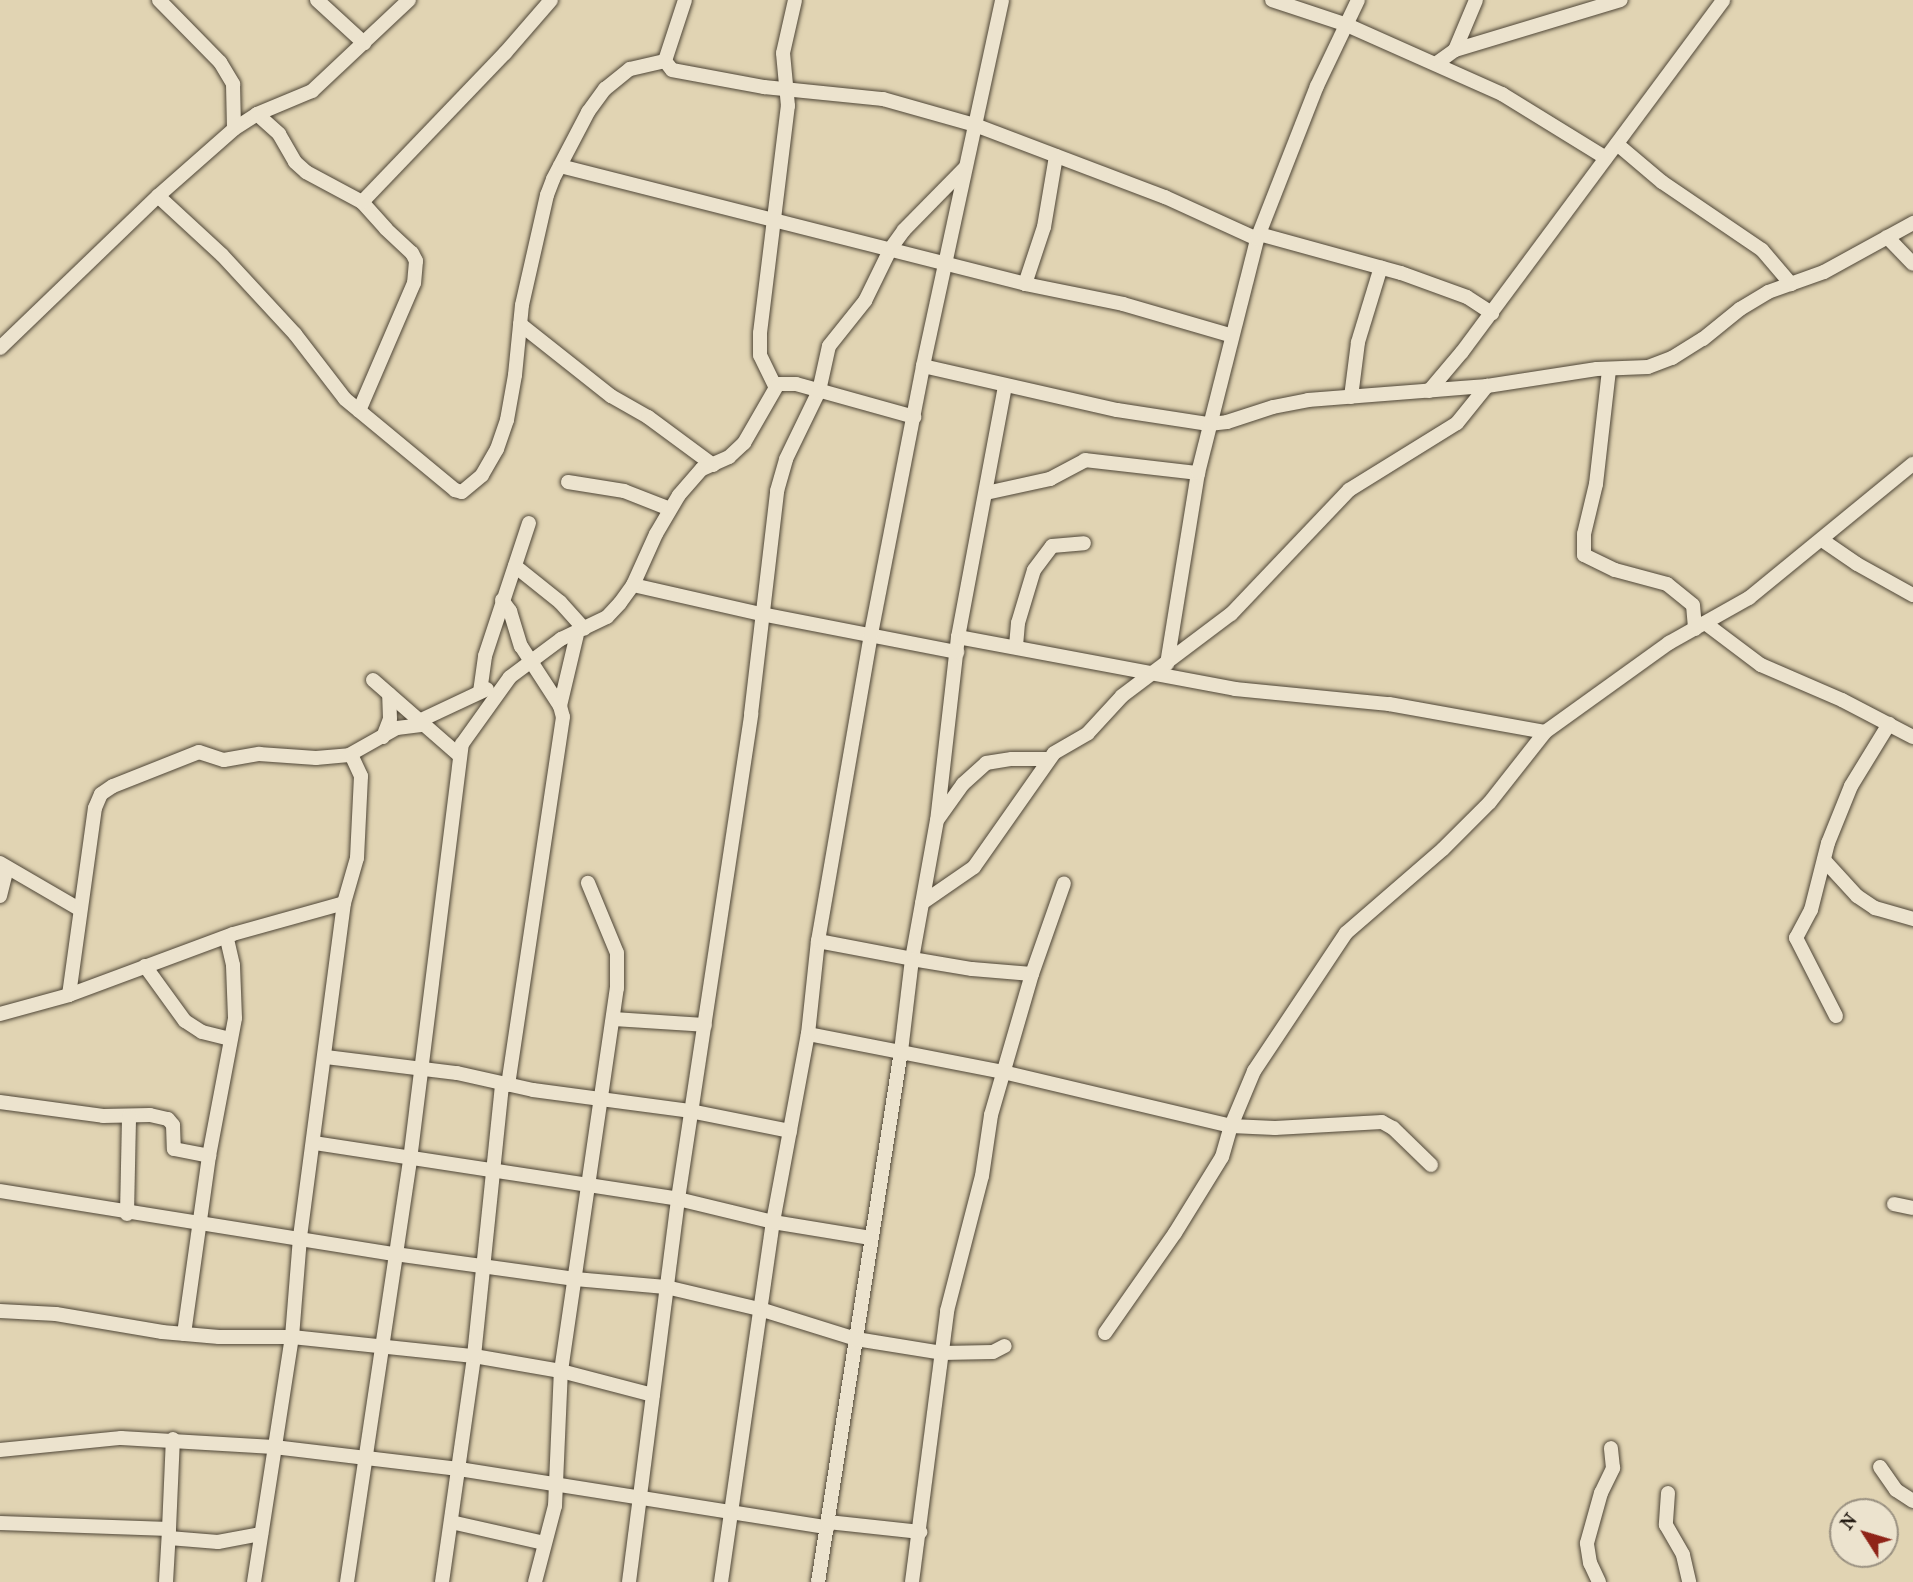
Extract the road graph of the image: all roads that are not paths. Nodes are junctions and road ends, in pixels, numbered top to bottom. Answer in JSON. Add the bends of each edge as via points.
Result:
{"nodes":[{"id":1,"x":159,"y":0,"type":"edge"},
{"id":2,"x":317,"y":0,"type":"edge"},
{"id":3,"x":410,"y":0,"type":"edge"},
{"id":4,"x":551,"y":0,"type":"edge"},
{"id":5,"x":685,"y":0,"type":"edge"},
{"id":6,"x":795,"y":0,"type":"edge"},
{"id":7,"x":1002,"y":0,"type":"edge"},
{"id":8,"x":1272,"y":0,"type":"edge"},
{"id":9,"x":1358,"y":0,"type":"edge"},
{"id":10,"x":1476,"y":0,"type":"edge"},
{"id":11,"x":1621,"y":0,"type":"edge"},
{"id":12,"x":1723,"y":0,"type":"edge"},
{"id":13,"x":1347,"y":26,"type":"junction"},
{"id":14,"x":364,"y":43,"type":"junction"},
{"id":15,"x":1455,"y":50,"type":"junction"},
{"id":16,"x":665,"y":61,"type":"junction"},
{"id":17,"x":1437,"y":63,"type":"junction"},
{"id":18,"x":786,"y":89,"type":"junction"},
{"id":19,"x":257,"y":114,"type":"junction"},
{"id":20,"x":975,"y":125,"type":"junction"},
{"id":21,"x":234,"y":129,"type":"junction"},
{"id":22,"x":1617,"y":144,"type":"junction"},
{"id":23,"x":1056,"y":156,"type":"junction"},
{"id":24,"x":1606,"y":158,"type":"junction"},
{"id":25,"x":560,"y":166,"type":"junction"},
{"id":26,"x":967,"y":166,"type":"junction"},
{"id":27,"x":158,"y":196,"type":"junction"},
{"id":28,"x":362,"y":202,"type":"junction"},
{"id":29,"x":773,"y":221,"type":"junction"},
{"id":30,"x":1913,"y":223,"type":"edge"},
{"id":31,"x":1258,"y":236,"type":"junction"},
{"id":32,"x":1887,"y":237,"type":"junction"},
{"id":33,"x":891,"y":248,"type":"junction"},
{"id":34,"x":946,"y":263,"type":"junction"},
{"id":35,"x":1913,"y":264,"type":"edge"},
{"id":36,"x":1381,"y":267,"type":"junction"},
{"id":37,"x":1025,"y":284,"type":"junction"},
{"id":38,"x":1791,"y":284,"type":"junction"},
{"id":39,"x":1492,"y":313,"type":"junction"},
{"id":40,"x":520,"y":324,"type":"junction"},
{"id":41,"x":1230,"y":335,"type":"junction"},
{"id":42,"x":0,"y":348,"type":"edge"},
{"id":43,"x":923,"y":366,"type":"junction"},
{"id":44,"x":1609,"y":370,"type":"junction"},
{"id":45,"x":775,"y":386,"type":"junction"},
{"id":46,"x":1005,"y":386,"type":"junction"},
{"id":47,"x":1487,"y":386,"type":"junction"},
{"id":48,"x":819,"y":391,"type":"junction"},
{"id":49,"x":1429,"y":391,"type":"junction"},
{"id":50,"x":1351,"y":397,"type":"junction"},
{"id":51,"x":359,"y":411,"type":"junction"},
{"id":52,"x":914,"y":417,"type":"junction"},
{"id":53,"x":1209,"y":424,"type":"junction"},
{"id":54,"x":1913,"y":464,"type":"edge"},
{"id":55,"x":713,"y":465,"type":"junction"},
{"id":56,"x":1198,"y":473,"type":"junction"},
{"id":57,"x":568,"y":482,"type":"dead end"},
{"id":58,"x":985,"y":493,"type":"junction"},
{"id":59,"x":670,"y":509,"type":"junction"},
{"id":60,"x":529,"y":523,"type":"dead end"},
{"id":61,"x":1822,"y":540,"type":"junction"},
{"id":62,"x":1084,"y":543,"type":"dead end"},
{"id":63,"x":515,"y":566,"type":"junction"},
{"id":64,"x":633,"y":585,"type":"junction"},
{"id":65,"x":1913,"y":595,"type":"edge"},
{"id":66,"x":502,"y":600,"type":"junction"},
{"id":67,"x":761,"y":614,"type":"junction"},
{"id":68,"x":1700,"y":626,"type":"junction"},
{"id":69,"x":581,"y":629,"type":"junction"},
{"id":70,"x":872,"y":634,"type":"junction"},
{"id":71,"x":958,"y":644,"type":"junction"},
{"id":72,"x":1016,"y":646,"type":"junction"},
{"id":73,"x":532,"y":662,"type":"junction"},
{"id":74,"x":1167,"y":664,"type":"junction"},
{"id":75,"x":1152,"y":675,"type":"junction"},
{"id":76,"x":510,"y":677,"type":"junction"},
{"id":77,"x":373,"y":680,"type":"dead end"},
{"id":78,"x":480,"y":692,"type":"junction"},
{"id":79,"x":388,"y":694,"type":"junction"},
{"id":80,"x":561,"y":706,"type":"junction"},
{"id":81,"x":421,"y":723,"type":"junction"},
{"id":82,"x":1889,"y":724,"type":"junction"},
{"id":83,"x":1545,"y":732,"type":"junction"},
{"id":84,"x":1913,"y":737,"type":"edge"},
{"id":85,"x":379,"y":739,"type":"junction"},
{"id":86,"x":351,"y":755,"type":"junction"},
{"id":87,"x":459,"y":755,"type":"junction"},
{"id":88,"x":1048,"y":759,"type":"junction"},
{"id":89,"x":360,"y":769,"type":"junction"},
{"id":90,"x":937,"y":820,"type":"junction"},
{"id":91,"x":1824,"y":860,"type":"junction"},
{"id":92,"x":3,"y":866,"type":"edge"},
{"id":93,"x":588,"y":883,"type":"dead end"},
{"id":94,"x":1064,"y":883,"type":"dead end"},
{"id":95,"x":0,"y":896,"type":"edge"},
{"id":96,"x":344,"y":903,"type":"junction"},
{"id":97,"x":922,"y":903,"type":"junction"},
{"id":98,"x":79,"y":909,"type":"junction"},
{"id":99,"x":1913,"y":919,"type":"edge"},
{"id":100,"x":227,"y":938,"type":"junction"},
{"id":101,"x":818,"y":941,"type":"junction"},
{"id":102,"x":912,"y":959,"type":"junction"},
{"id":103,"x":145,"y":966,"type":"junction"},
{"id":104,"x":1032,"y":974,"type":"junction"},
{"id":105,"x":69,"y":995,"type":"junction"},
{"id":106,"x":0,"y":1014,"type":"edge"},
{"id":107,"x":1836,"y":1016,"type":"dead end"},
{"id":108,"x":613,"y":1018,"type":"junction"},
{"id":109,"x":705,"y":1025,"type":"junction"},
{"id":110,"x":808,"y":1034,"type":"junction"},
{"id":111,"x":230,"y":1039,"type":"junction"},
{"id":112,"x":901,"y":1051,"type":"junction"},
{"id":113,"x":326,"y":1057,"type":"junction"},
{"id":114,"x":421,"y":1069,"type":"junction"},
{"id":115,"x":1003,"y":1072,"type":"junction"},
{"id":116,"x":505,"y":1084,"type":"junction"},
{"id":117,"x":604,"y":1099,"type":"junction"},
{"id":118,"x":0,"y":1102,"type":"edge"},
{"id":119,"x":690,"y":1111,"type":"junction"},
{"id":120,"x":129,"y":1116,"type":"junction"},
{"id":121,"x":1231,"y":1126,"type":"junction"},
{"id":122,"x":790,"y":1131,"type":"junction"},
{"id":123,"x":314,"y":1143,"type":"junction"},
{"id":124,"x":209,"y":1156,"type":"junction"},
{"id":125,"x":410,"y":1160,"type":"junction"},
{"id":126,"x":1431,"y":1165,"type":"dead end"},
{"id":127,"x":491,"y":1172,"type":"junction"},
{"id":128,"x":589,"y":1184,"type":"junction"},
{"id":129,"x":0,"y":1192,"type":"edge"},
{"id":130,"x":678,"y":1199,"type":"junction"},
{"id":131,"x":1894,"y":1204,"type":"dead end"},
{"id":132,"x":1913,"y":1208,"type":"edge"},
{"id":133,"x":127,"y":1214,"type":"junction"},
{"id":134,"x":774,"y":1222,"type":"junction"},
{"id":135,"x":201,"y":1224,"type":"junction"},
{"id":136,"x":300,"y":1237,"type":"junction"},
{"id":137,"x":872,"y":1238,"type":"junction"},
{"id":138,"x":395,"y":1254,"type":"junction"},
{"id":139,"x":482,"y":1267,"type":"junction"},
{"id":140,"x":575,"y":1279,"type":"junction"},
{"id":141,"x":666,"y":1287,"type":"junction"},
{"id":142,"x":763,"y":1310,"type":"junction"},
{"id":143,"x":0,"y":1311,"type":"edge"},
{"id":144,"x":184,"y":1334,"type":"junction"},
{"id":145,"x":1105,"y":1334,"type":"dead end"},
{"id":146,"x":292,"y":1337,"type":"junction"},
{"id":147,"x":856,"y":1339,"type":"junction"},
{"id":148,"x":383,"y":1345,"type":"junction"},
{"id":149,"x":1005,"y":1346,"type":"dead end"},
{"id":150,"x":942,"y":1353,"type":"junction"},
{"id":151,"x":474,"y":1356,"type":"junction"},
{"id":152,"x":561,"y":1371,"type":"junction"},
{"id":153,"x":653,"y":1395,"type":"junction"},
{"id":154,"x":173,"y":1439,"type":"junction"},
{"id":155,"x":274,"y":1447,"type":"junction"},
{"id":156,"x":1611,"y":1448,"type":"dead end"},
{"id":157,"x":0,"y":1450,"type":"edge"},
{"id":158,"x":365,"y":1458,"type":"junction"},
{"id":159,"x":1880,"y":1467,"type":"dead end"},
{"id":160,"x":459,"y":1469,"type":"junction"},
{"id":161,"x":554,"y":1486,"type":"junction"},
{"id":162,"x":1668,"y":1493,"type":"dead end"},
{"id":163,"x":642,"y":1500,"type":"junction"},
{"id":164,"x":1913,"y":1501,"type":"edge"},
{"id":165,"x":732,"y":1514,"type":"junction"},
{"id":166,"x":451,"y":1522,"type":"junction"},
{"id":167,"x":0,"y":1523,"type":"edge"},
{"id":168,"x":828,"y":1525,"type":"junction"},
{"id":169,"x":920,"y":1532,"type":"junction"},
{"id":170,"x":169,"y":1533,"type":"junction"},
{"id":171,"x":261,"y":1534,"type":"junction"},
{"id":172,"x":544,"y":1543,"type":"junction"},
{"id":173,"x":166,"y":1582,"type":"edge"},
{"id":174,"x":254,"y":1582,"type":"edge"},
{"id":175,"x":347,"y":1582,"type":"edge"},
{"id":176,"x":442,"y":1582,"type":"edge"},
{"id":177,"x":536,"y":1582,"type":"edge"},
{"id":178,"x":629,"y":1582,"type":"edge"},
{"id":179,"x":721,"y":1582,"type":"edge"},
{"id":180,"x":818,"y":1582,"type":"edge"},
{"id":181,"x":912,"y":1582,"type":"edge"},
{"id":182,"x":1599,"y":1582,"type":"edge"},
{"id":183,"x":1689,"y":1582,"type":"edge"}],
"edges":[{"from":1,"to":21,"type":"street","via":[[220,62],[233,84]]},
{"from":2,"to":14,"type":"street"},
{"from":3,"to":14,"type":"street"},
{"from":4,"to":28,"type":"street"},
{"from":5,"to":16,"type":"street"},
{"from":6,"to":18,"type":"street","via":[[783,53]]},
{"from":7,"to":20,"type":"street"},
{"from":8,"to":13,"type":"street"},
{"from":9,"to":13,"type":"street"},
{"from":10,"to":15,"type":"street"},
{"from":11,"to":15,"type":"street"},
{"from":12,"to":22,"type":"street"},
{"from":13,"to":17,"type":"street"},
{"from":13,"to":31,"type":"street","via":[[1317,86]]},
{"from":14,"to":19,"type":"street","via":[[312,91]]},
{"from":15,"to":17,"type":"street"},
{"from":16,"to":18,"type":"street","via":[[672,71]]},
{"from":16,"to":25,"type":"street","via":[[630,69],[605,89]]},
{"from":17,"to":24,"type":"street","via":[[1519,102]]},
{"from":18,"to":20,"type":"street","via":[[883,99]]},
{"from":18,"to":29,"type":"street","via":[[788,106]]},
{"from":19,"to":21,"type":"street"},
{"from":19,"to":28,"type":"street","via":[[279,134],[306,172]]},
{"from":20,"to":23,"type":"street"},
{"from":20,"to":26,"type":"street"},
{"from":21,"to":27,"type":"street"},
{"from":22,"to":24,"type":"street"},
{"from":22,"to":38,"type":"street","via":[[1662,182],[1762,250]]},
{"from":23,"to":31,"type":"street"},
{"from":23,"to":37,"type":"street","via":[[1044,227]]},
{"from":24,"to":39,"type":"street"},
{"from":25,"to":29,"type":"street"},
{"from":25,"to":40,"type":"street","via":[[547,195]]},
{"from":26,"to":33,"type":"street"},
{"from":26,"to":34,"type":"street"},
{"from":27,"to":42,"type":"street"},
{"from":27,"to":51,"type":"street","via":[[222,255]]},
{"from":28,"to":51,"type":"street","via":[[412,253],[417,269]]},
{"from":29,"to":33,"type":"street"},
{"from":29,"to":45,"type":"street","via":[[760,355]]},
{"from":30,"to":32,"type":"street"},
{"from":31,"to":36,"type":"street"},
{"from":31,"to":41,"type":"street"},
{"from":32,"to":35,"type":"street"},
{"from":32,"to":38,"type":"street","via":[[1825,272]]},
{"from":33,"to":34,"type":"street"},
{"from":33,"to":48,"type":"street","via":[[865,301],[829,346]]},
{"from":34,"to":37,"type":"street"},
{"from":34,"to":43,"type":"street"},
{"from":36,"to":39,"type":"street","via":[[1467,297]]},
{"from":36,"to":50,"type":"street","via":[[1358,342]]},
{"from":37,"to":41,"type":"street","via":[[1123,304]]},
{"from":38,"to":44,"type":"street","via":[[1740,309],[1672,358],[1648,368]]},
{"from":39,"to":49,"type":"street"},
{"from":40,"to":51,"type":"street","via":[[515,375],[498,449],[482,475],[462,492]]},
{"from":40,"to":55,"type":"street","via":[[611,396],[648,416]]},
{"from":41,"to":53,"type":"street"},
{"from":43,"to":46,"type":"street"},
{"from":43,"to":52,"type":"street"},
{"from":44,"to":47,"type":"street"},
{"from":44,"to":68,"type":"street","via":[[1584,555],[1615,570],[1667,584],[1693,605]]},
{"from":45,"to":48,"type":"street","via":[[785,382]]},
{"from":45,"to":55,"type":"street","via":[[744,443]]},
{"from":46,"to":53,"type":"street","via":[[1167,420]]},
{"from":46,"to":58,"type":"street"},
{"from":47,"to":49,"type":"street"},
{"from":47,"to":74,"type":"street","via":[[1457,423],[1333,504],[1231,614]]},
{"from":48,"to":52,"type":"street"},
{"from":48,"to":67,"type":"street","via":[[786,459],[777,491]]},
{"from":49,"to":50,"type":"street"},
{"from":50,"to":53,"type":"street","via":[[1308,400]]},
{"from":52,"to":70,"type":"street"},
{"from":53,"to":56,"type":"street"},
{"from":54,"to":61,"type":"street"},
{"from":55,"to":59,"type":"street","via":[[695,476]]},
{"from":56,"to":58,"type":"street","via":[[1085,460],[1050,479]]},
{"from":56,"to":74,"type":"street"},
{"from":57,"to":59,"type":"street","via":[[624,491]]},
{"from":58,"to":71,"type":"street"},
{"from":59,"to":64,"type":"street"},
{"from":60,"to":63,"type":"street"},
{"from":61,"to":65,"type":"street"},
{"from":61,"to":68,"type":"street","via":[[1749,598]]},
{"from":62,"to":72,"type":"street","via":[[1052,546],[1034,569],[1020,613]]},
{"from":63,"to":66,"type":"street"},
{"from":63,"to":69,"type":"street","via":[[560,601]]},
{"from":64,"to":67,"type":"street"},
{"from":64,"to":69,"type":"street","via":[[607,617]]},
{"from":66,"to":73,"type":"street"},
{"from":66,"to":78,"type":"street","via":[[485,656]]},
{"from":67,"to":70,"type":"street"},
{"from":67,"to":109,"type":"street","via":[[751,714]]},
{"from":68,"to":82,"type":"street","via":[[1761,665]]},
{"from":68,"to":83,"type":"street"},
{"from":69,"to":73,"type":"street"},
{"from":69,"to":80,"type":"street"},
{"from":70,"to":71,"type":"street"},
{"from":70,"to":101,"type":"street"},
{"from":71,"to":72,"type":"street"},
{"from":71,"to":90,"type":"street"},
{"from":72,"to":75,"type":"street"},
{"from":73,"to":76,"type":"street"},
{"from":73,"to":80,"type":"street"},
{"from":74,"to":75,"type":"street"},
{"from":75,"to":83,"type":"street","via":[[1267,693],[1390,704]]},
{"from":75,"to":88,"type":"street","via":[[1122,696],[1087,733]]},
{"from":76,"to":78,"type":"street"},
{"from":76,"to":87,"type":"street","via":[[469,733]]},
{"from":77,"to":79,"type":"street"},
{"from":78,"to":81,"type":"street"},
{"from":79,"to":81,"type":"street"},
{"from":79,"to":85,"type":"street","via":[[390,719]]},
{"from":80,"to":116,"type":"street","via":[[562,746]]},
{"from":81,"to":85,"type":"street","via":[[397,728]]},
{"from":81,"to":87,"type":"street"},
{"from":82,"to":84,"type":"street"},
{"from":82,"to":91,"type":"street","via":[[1851,786]]},
{"from":83,"to":121,"type":"street","via":[[1490,802],[1336,944],[1254,1071]]},
{"from":85,"to":86,"type":"street"},
{"from":85,"to":89,"type":"street"},
{"from":86,"to":89,"type":"street"},
{"from":86,"to":98,"type":"street","via":[[259,754],[224,760],[199,752],[113,786],[101,794],[95,808]]},
{"from":87,"to":114,"type":"street"},
{"from":88,"to":90,"type":"street","via":[[986,763],[963,784]]},
{"from":88,"to":97,"type":"street","via":[[974,867]]},
{"from":89,"to":96,"type":"street","via":[[357,858]]},
{"from":90,"to":97,"type":"street"},
{"from":91,"to":99,"type":"street","via":[[1857,896],[1875,908]]},
{"from":91,"to":107,"type":"street","via":[[1811,910],[1796,938]]},
{"from":92,"to":95,"type":"street"},
{"from":92,"to":98,"type":"street"},
{"from":93,"to":108,"type":"street","via":[[617,953]]},
{"from":94,"to":104,"type":"street"},
{"from":96,"to":100,"type":"street"},
{"from":96,"to":113,"type":"street"},
{"from":97,"to":102,"type":"street"},
{"from":98,"to":105,"type":"street"},
{"from":100,"to":103,"type":"street"},
{"from":100,"to":111,"type":"street","via":[[236,994]]},
{"from":101,"to":102,"type":"street"},
{"from":101,"to":110,"type":"street"},
{"from":102,"to":104,"type":"street"},
{"from":102,"to":112,"type":"street"},
{"from":103,"to":105,"type":"street"},
{"from":103,"to":111,"type":"street","via":[[185,1021],[202,1032]]},
{"from":104,"to":115,"type":"street"},
{"from":105,"to":106,"type":"street"},
{"from":108,"to":109,"type":"street"},
{"from":108,"to":117,"type":"street"},
{"from":109,"to":119,"type":"street"},
{"from":110,"to":112,"type":"street"},
{"from":110,"to":122,"type":"street"},
{"from":111,"to":124,"type":"street"},
{"from":112,"to":115,"type":"street"},
{"from":112,"to":137,"type":"street"},
{"from":113,"to":114,"type":"street"},
{"from":113,"to":123,"type":"street"},
{"from":114,"to":116,"type":"street"},
{"from":114,"to":125,"type":"street"},
{"from":115,"to":121,"type":"street"},
{"from":115,"to":150,"type":"street","via":[[947,1311]]},
{"from":116,"to":117,"type":"street"},
{"from":116,"to":127,"type":"street"},
{"from":117,"to":119,"type":"street"},
{"from":117,"to":128,"type":"street"},
{"from":118,"to":120,"type":"street"},
{"from":119,"to":122,"type":"street"},
{"from":119,"to":130,"type":"street"},
{"from":120,"to":124,"type":"street","via":[[167,1119],[173,1125],[174,1149]]},
{"from":120,"to":133,"type":"street"},
{"from":121,"to":126,"type":"street","via":[[1382,1122]]},
{"from":121,"to":145,"type":"street","via":[[1222,1157]]},
{"from":122,"to":134,"type":"street"},
{"from":123,"to":125,"type":"street"},
{"from":123,"to":136,"type":"street"},
{"from":124,"to":135,"type":"street"},
{"from":125,"to":127,"type":"street"},
{"from":125,"to":138,"type":"street"},
{"from":127,"to":128,"type":"street"},
{"from":127,"to":139,"type":"street"},
{"from":128,"to":130,"type":"street"},
{"from":128,"to":140,"type":"street"},
{"from":129,"to":133,"type":"street"},
{"from":130,"to":134,"type":"street"},
{"from":130,"to":141,"type":"street"},
{"from":131,"to":132,"type":"street"},
{"from":133,"to":135,"type":"street"},
{"from":134,"to":137,"type":"street"},
{"from":134,"to":142,"type":"street"},
{"from":135,"to":136,"type":"street"},
{"from":135,"to":144,"type":"street"},
{"from":136,"to":138,"type":"street"},
{"from":136,"to":146,"type":"street"},
{"from":137,"to":147,"type":"street"},
{"from":138,"to":139,"type":"street"},
{"from":138,"to":148,"type":"street"},
{"from":139,"to":140,"type":"street"},
{"from":139,"to":151,"type":"street"},
{"from":140,"to":141,"type":"street"},
{"from":140,"to":152,"type":"street"},
{"from":141,"to":142,"type":"street"},
{"from":141,"to":153,"type":"street"},
{"from":142,"to":147,"type":"street"},
{"from":142,"to":165,"type":"street"},
{"from":143,"to":144,"type":"street","via":[[56,1314]]},
{"from":144,"to":146,"type":"street"},
{"from":146,"to":148,"type":"street"},
{"from":146,"to":155,"type":"street"},
{"from":147,"to":150,"type":"street"},
{"from":147,"to":168,"type":"street"},
{"from":148,"to":151,"type":"street"},
{"from":148,"to":158,"type":"street"},
{"from":149,"to":150,"type":"street","via":[[993,1352]]},
{"from":150,"to":169,"type":"street"},
{"from":151,"to":152,"type":"street"},
{"from":151,"to":160,"type":"street"},
{"from":152,"to":153,"type":"street"},
{"from":152,"to":161,"type":"street"},
{"from":153,"to":163,"type":"street"},
{"from":154,"to":155,"type":"street"},
{"from":154,"to":157,"type":"street","via":[[121,1438]]},
{"from":154,"to":170,"type":"street"},
{"from":155,"to":158,"type":"street"},
{"from":155,"to":171,"type":"street"},
{"from":156,"to":182,"type":"street","via":[[1613,1468],[1587,1543]]},
{"from":158,"to":160,"type":"street"},
{"from":158,"to":175,"type":"street"},
{"from":159,"to":164,"type":"street","via":[[1896,1490]]},
{"from":160,"to":161,"type":"street"},
{"from":160,"to":166,"type":"street"},
{"from":161,"to":163,"type":"street"},
{"from":161,"to":172,"type":"street","via":[[555,1506]]},
{"from":162,"to":183,"type":"street","via":[[1666,1525],[1683,1555]]},
{"from":163,"to":165,"type":"street"},
{"from":163,"to":178,"type":"street"},
{"from":165,"to":168,"type":"street"},
{"from":165,"to":179,"type":"street"},
{"from":166,"to":172,"type":"street"},
{"from":166,"to":176,"type":"street"},
{"from":167,"to":170,"type":"street"},
{"from":168,"to":169,"type":"street"},
{"from":168,"to":180,"type":"street"},
{"from":169,"to":181,"type":"street"},
{"from":170,"to":171,"type":"street","via":[[218,1542]]},
{"from":170,"to":173,"type":"street"},
{"from":171,"to":174,"type":"street"},
{"from":172,"to":177,"type":"street"}]}
